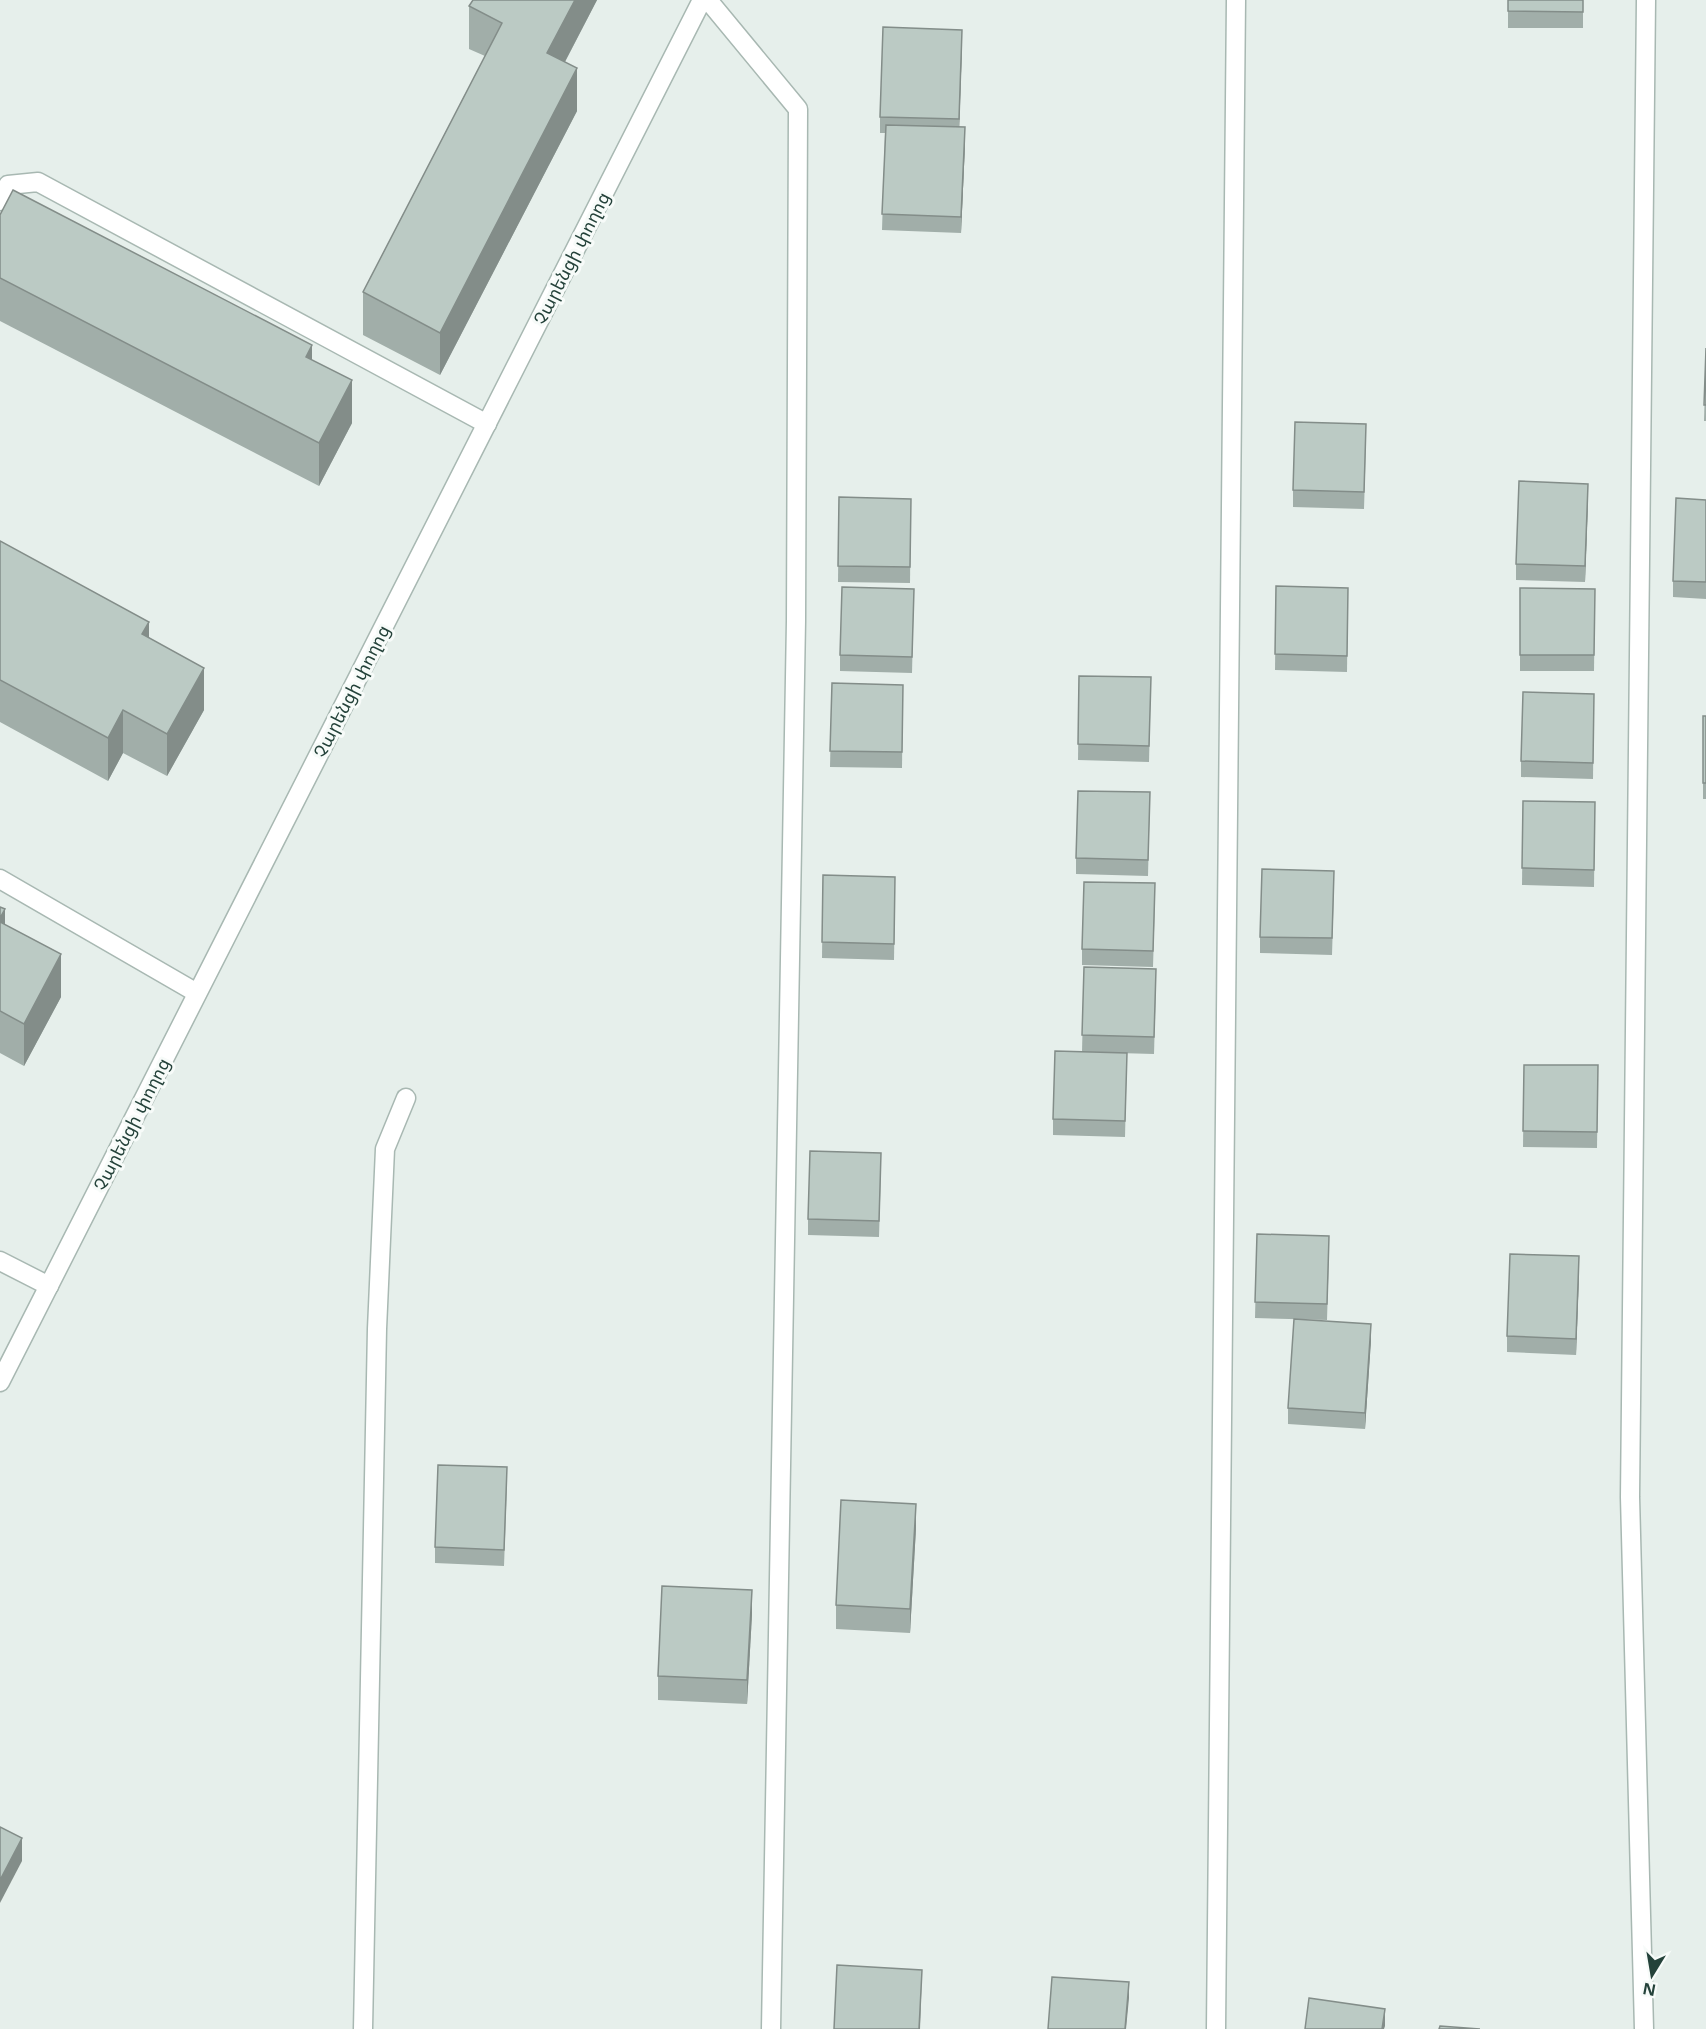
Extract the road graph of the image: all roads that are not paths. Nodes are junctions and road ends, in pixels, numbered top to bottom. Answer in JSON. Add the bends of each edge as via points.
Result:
{"nodes":[{"id":1,"x":702,"y":0,"type":"edge"},
{"id":2,"x":708,"y":0,"type":"edge"},
{"id":3,"x":1236,"y":0,"type":"edge"},
{"id":4,"x":1646,"y":0,"type":"edge"},
{"id":5,"x":0,"y":201,"type":"edge"},
{"id":6,"x":487,"y":424,"type":"junction"},
{"id":7,"x":0,"y":879,"type":"edge"},
{"id":8,"x":197,"y":993,"type":"junction"},
{"id":9,"x":406,"y":1098,"type":"dead end"},
{"id":10,"x":0,"y":1261,"type":"edge"},
{"id":11,"x":49,"y":1286,"type":"junction"},
{"id":12,"x":0,"y":1382,"type":"edge"},
{"id":13,"x":363,"y":2029,"type":"edge"},
{"id":14,"x":771,"y":2029,"type":"edge"},
{"id":15,"x":1216,"y":2029,"type":"edge"},
{"id":16,"x":1644,"y":2029,"type":"edge"}],
"edges":[{"from":1,"to":6,"type":"street","name":"Չարենցի փողոց"},
{"from":2,"to":14,"type":"street","via":[[798,109],[796,633]]},
{"from":3,"to":15,"type":"street"},
{"from":4,"to":16,"type":"street","via":[[1630,1497]]},
{"from":5,"to":6,"type":"street","via":[[8,185],[38,182]]},
{"from":6,"to":8,"type":"street","name":"Չարենցի փողոց"},
{"from":7,"to":8,"type":"street"},
{"from":8,"to":11,"type":"street","name":"Չարենցի փողոց"},
{"from":9,"to":13,"type":"street","via":[[385,1149],[377,1329]]},
{"from":10,"to":11,"type":"street"},
{"from":11,"to":12,"type":"street","name":"Չարենցի փողոց"}]}
